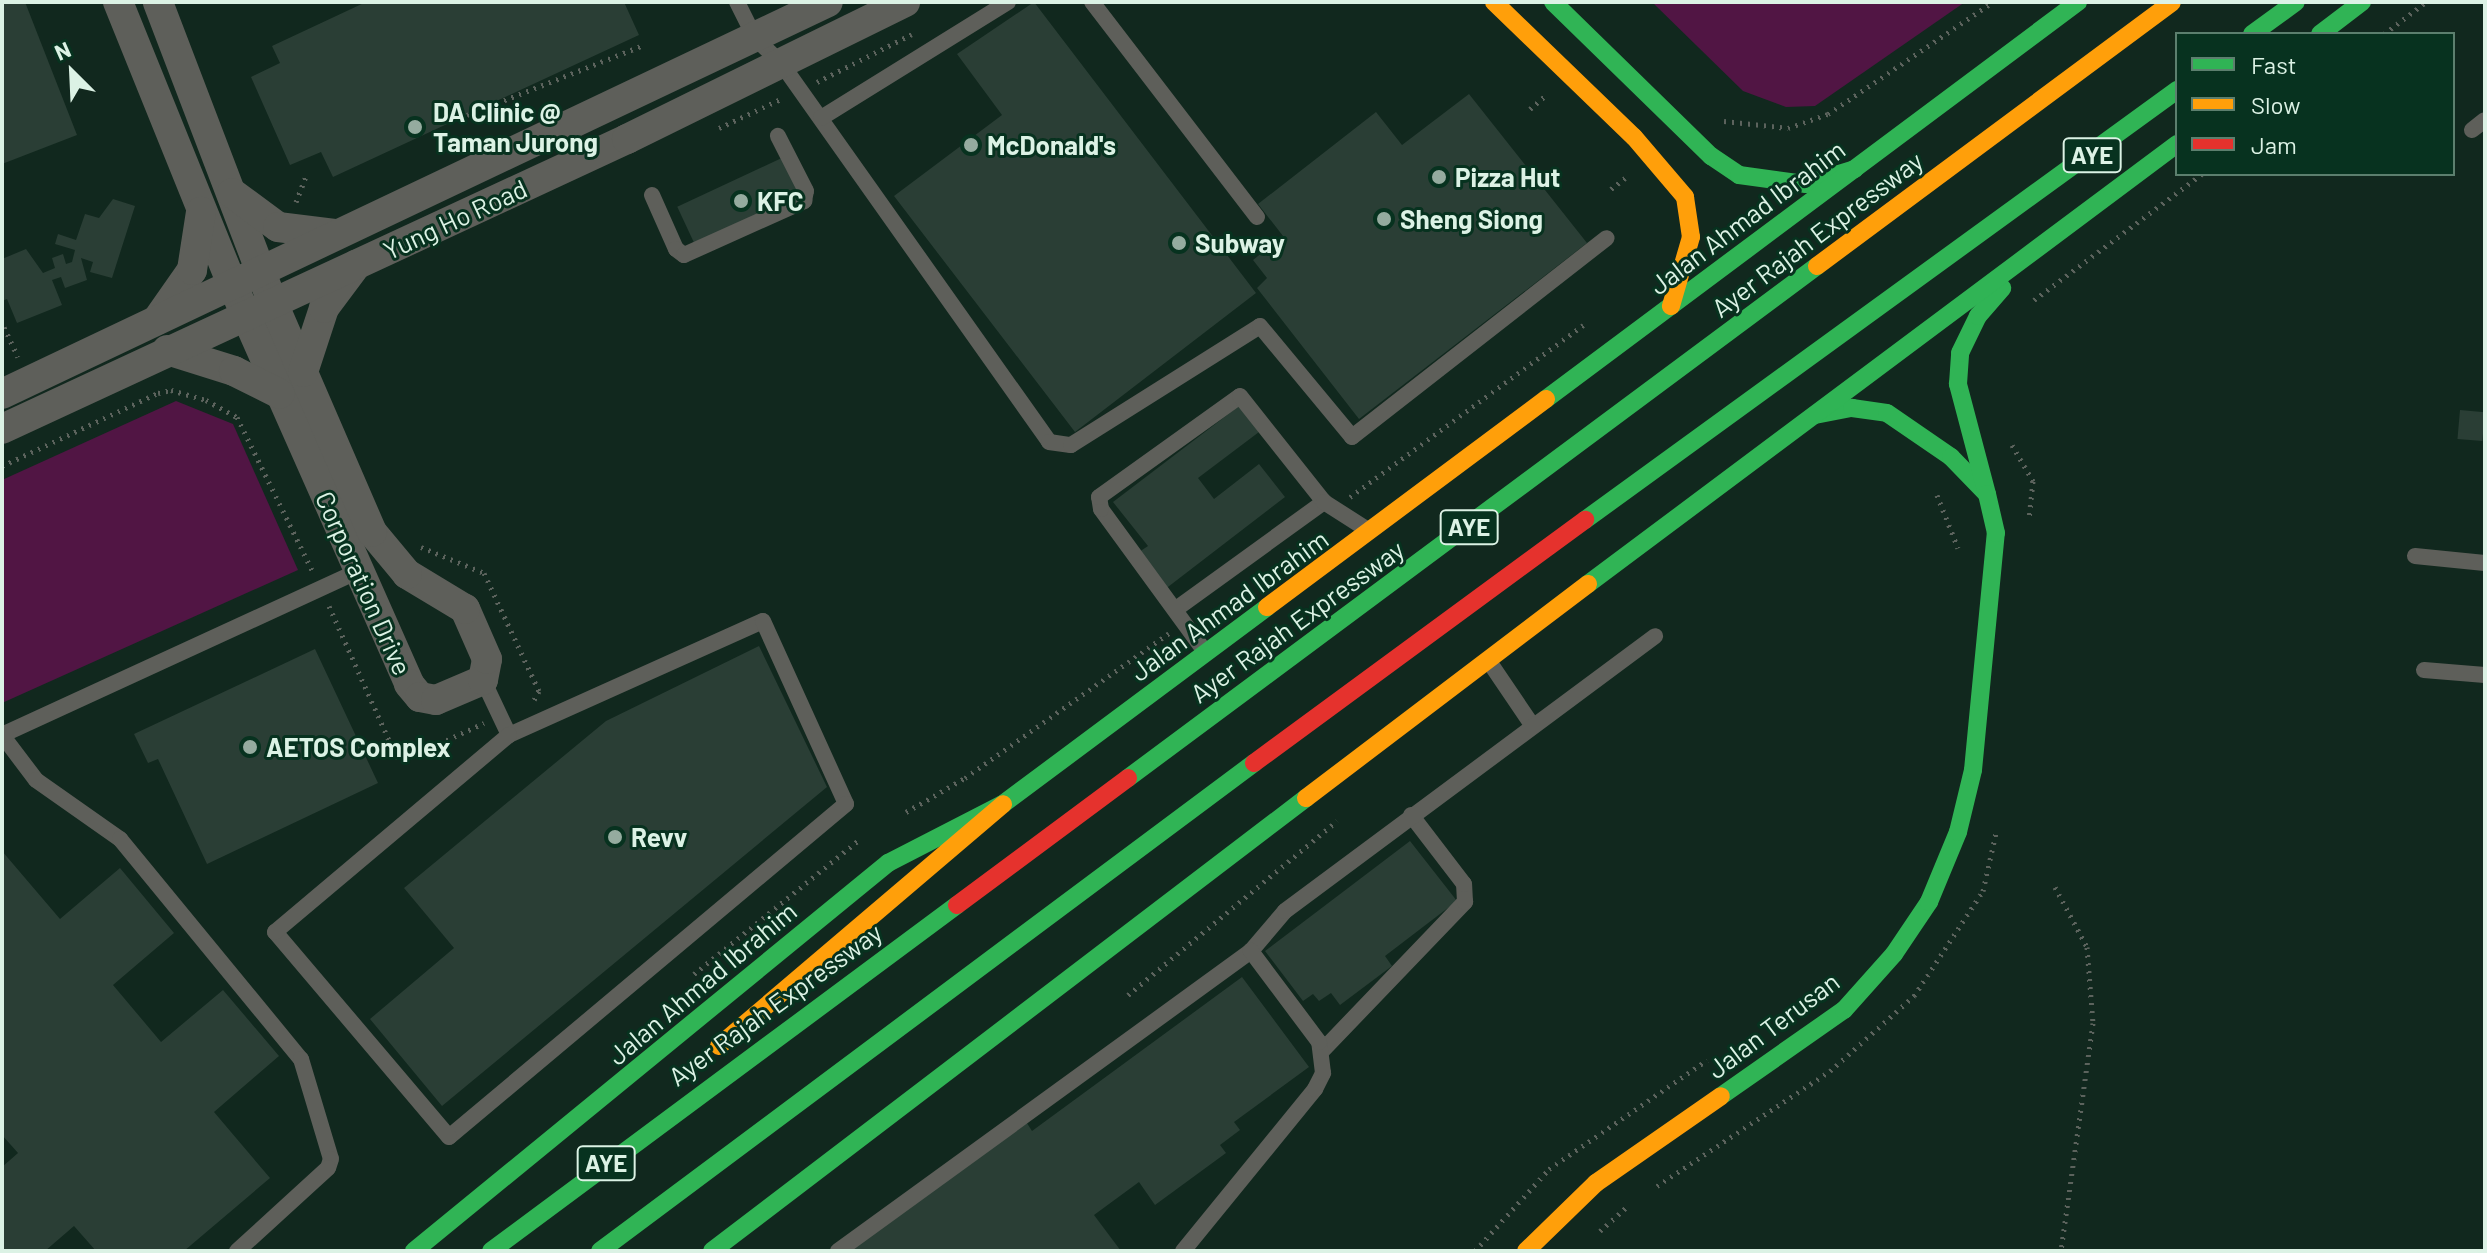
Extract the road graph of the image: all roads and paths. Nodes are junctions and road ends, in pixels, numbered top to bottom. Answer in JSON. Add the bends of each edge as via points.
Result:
{"nodes":[{"id":1,"x":118,"y":2,"type":"edge"},
{"id":2,"x":158,"y":2,"type":"edge"},
{"id":3,"x":737,"y":2,"type":"edge"},
{"id":4,"x":828,"y":2,"type":"edge"},
{"id":5,"x":905,"y":2,"type":"edge"},
{"id":6,"x":1008,"y":2,"type":"edge"},
{"id":7,"x":1092,"y":2,"type":"edge"},
{"id":8,"x":1494,"y":2,"type":"edge"},
{"id":9,"x":1553,"y":2,"type":"edge"},
{"id":10,"x":1993,"y":2,"type":"edge"},
{"id":11,"x":2078,"y":2,"type":"edge"},
{"id":12,"x":2172,"y":2,"type":"edge"},
{"id":13,"x":2296,"y":2,"type":"edge"},
{"id":14,"x":2362,"y":2,"type":"edge"},
{"id":15,"x":2426,"y":2,"type":"edge"},
{"id":16,"x":923,"y":29,"type":"dead end"},
{"id":17,"x":2255,"y":32,"type":"edge"},
{"id":18,"x":2323,"y":32,"type":"edge"},
{"id":19,"x":2387,"y":32,"type":"edge"},
{"id":20,"x":755,"y":38,"type":"junction"},
{"id":21,"x":641,"y":46,"type":"dead end"},
{"id":22,"x":781,"y":63,"type":"junction"},
{"id":23,"x":801,"y":90,"type":"junction"},
{"id":24,"x":1548,"y":92,"type":"dead end"},
{"id":25,"x":2175,"y":92,"type":"edge"},
{"id":26,"x":1530,"y":109,"type":"dead end"},
{"id":27,"x":1713,"y":112,"type":"dead end"},
{"id":28,"x":467,"y":115,"type":"dead end"},
{"id":29,"x":821,"y":118,"type":"junction"},
{"id":30,"x":709,"y":132,"type":"dead end"},
{"id":31,"x":778,"y":136,"type":"dead end"},
{"id":32,"x":2175,"y":146,"type":"edge"},
{"id":33,"x":1856,"y":169,"type":"junction"},
{"id":34,"x":1631,"y":172,"type":"dead end"},
{"id":35,"x":307,"y":174,"type":"dead end"},
{"id":36,"x":2199,"y":176,"type":"edge"},
{"id":37,"x":1611,"y":189,"type":"dead end"},
{"id":38,"x":230,"y":192,"type":"junction"},
{"id":39,"x":652,"y":195,"type":"dead end"},
{"id":40,"x":201,"y":206,"type":"junction"},
{"id":41,"x":292,"y":214,"type":"dead end"},
{"id":42,"x":1257,"y":217,"type":"dead end"},
{"id":43,"x":340,"y":234,"type":"junction"},
{"id":44,"x":1607,"y":238,"type":"dead end"},
{"id":45,"x":2024,"y":262,"type":"junction"},
{"id":46,"x":357,"y":264,"type":"junction"},
{"id":47,"x":261,"y":272,"type":"junction"},
{"id":48,"x":233,"y":286,"type":"junction"},
{"id":49,"x":2027,"y":305,"type":"dead end"},
{"id":50,"x":1671,"y":306,"type":"junction"},
{"id":51,"x":259,"y":307,"type":"junction"},
{"id":52,"x":1586,"y":322,"type":"dead end"},
{"id":53,"x":155,"y":323,"type":"junction"},
{"id":54,"x":4,"y":327,"type":"dead end"},
{"id":55,"x":167,"y":350,"type":"junction"},
{"id":56,"x":20,"y":361,"type":"dead end"},
{"id":57,"x":303,"y":372,"type":"junction"},
{"id":58,"x":2,"y":394,"type":"edge"},
{"id":59,"x":280,"y":394,"type":"junction"},
{"id":60,"x":1815,"y":415,"type":"junction"},
{"id":61,"x":2,"y":429,"type":"edge"},
{"id":62,"x":2005,"y":433,"type":"dead end"},
{"id":63,"x":2,"y":466,"type":"edge"},
{"id":64,"x":1933,"y":487,"type":"dead end"},
{"id":65,"x":1987,"y":494,"type":"junction"},
{"id":66,"x":1329,"y":505,"type":"junction"},
{"id":67,"x":2028,"y":528,"type":"dead end"},
{"id":68,"x":1372,"y":532,"type":"junction"},
{"id":69,"x":416,"y":545,"type":"dead end"},
{"id":70,"x":2415,"y":556,"type":"dead end"},
{"id":71,"x":1960,"y":560,"type":"dead end"},
{"id":72,"x":2485,"y":563,"type":"edge"},
{"id":73,"x":359,"y":571,"type":"junction"},
{"id":74,"x":321,"y":589,"type":"junction"},
{"id":75,"x":1180,"y":615,"type":"junction"},
{"id":76,"x":1655,"y":636,"type":"dead end"},
{"id":77,"x":1207,"y":654,"type":"junction"},
{"id":78,"x":1488,"y":659,"type":"junction"},
{"id":79,"x":2424,"y":670,"type":"dead end"},
{"id":80,"x":2485,"y":675,"type":"edge"},
{"id":81,"x":483,"y":680,"type":"junction"},
{"id":82,"x":500,"y":716,"type":"junction"},
{"id":83,"x":1532,"y":725,"type":"junction"},
{"id":84,"x":2,"y":735,"type":"edge"},
{"id":85,"x":509,"y":735,"type":"junction"},
{"id":86,"x":1003,"y":804,"type":"junction"},
{"id":87,"x":1411,"y":815,"type":"junction"},
{"id":88,"x":896,"y":817,"type":"dead end"},
{"id":89,"x":1996,"y":828,"type":"dead end"},
{"id":90,"x":869,"y":833,"type":"dead end"},
{"id":91,"x":2055,"y":887,"type":"dead end"},
{"id":92,"x":1251,"y":951,"type":"junction"},
{"id":93,"x":682,"y":983,"type":"dead end"},
{"id":94,"x":1322,"y":1051,"type":"junction"},
{"id":95,"x":1718,"y":1052,"type":"dead end"},
{"id":96,"x":689,"y":1099,"type":"junction"},
{"id":97,"x":1655,"y":1188,"type":"dead end"},
{"id":98,"x":1642,"y":1196,"type":"dead end"},
{"id":99,"x":1595,"y":1236,"type":"dead end"},
{"id":100,"x":237,"y":1251,"type":"edge"},
{"id":101,"x":414,"y":1251,"type":"edge"},
{"id":102,"x":491,"y":1251,"type":"edge"},
{"id":103,"x":600,"y":1251,"type":"edge"},
{"id":104,"x":712,"y":1251,"type":"edge"},
{"id":105,"x":838,"y":1251,"type":"edge"},
{"id":106,"x":1183,"y":1251,"type":"edge"},
{"id":107,"x":1475,"y":1251,"type":"edge"},
{"id":108,"x":1526,"y":1251,"type":"edge"},
{"id":109,"x":2061,"y":1251,"type":"edge"}],
"edges":[{"from":1,"to":40,"type":"street","name":"Corporation Drive"},
{"from":2,"to":38,"type":"street","name":"Corporation Drive"},
{"from":3,"to":20,"type":"lane"},
{"from":4,"to":20,"type":"street","name":"Yung Ho Road"},
{"from":5,"to":22,"type":"street","name":"Yung Ho Road"},
{"from":6,"to":29,"type":"lane"},
{"from":7,"to":42,"type":"lane"},
{"from":8,"to":50,"type":"main road","via":[[1634,137],[1685,197],[1691,237]]},
{"from":9,"to":33,"type":"main road","via":[[1711,156],[1739,175],[1806,184]]},
{"from":10,"to":27,"type":"path","via":[[1828,114],[1788,128],[1764,129],[1724,121]]},
{"from":11,"to":33,"type":"main road","name":"Jalan Ahmad Ibrahim"},
{"from":12,"to":96,"type":"main road","name":"Ayer Rajah Expressway","number":"AYE"},
{"from":13,"to":17,"type":"main road"},
{"from":14,"to":18,"type":"main road"},
{"from":15,"to":19,"type":"path"},
{"from":16,"to":23,"type":"path"},
{"from":20,"to":22,"type":"lane"},
{"from":20,"to":43,"type":"street","name":"Yung Ho Road"},
{"from":21,"to":28,"type":"path"},
{"from":22,"to":23,"type":"lane"},
{"from":22,"to":46,"type":"street","name":"Yung Ho Road"},
{"from":23,"to":29,"type":"lane"},
{"from":23,"to":30,"type":"path"},
{"from":24,"to":26,"type":"path"},
{"from":25,"to":103,"type":"main road","number":"AYE","via":[[2006,219],[1472,601]]},
{"from":29,"to":44,"type":"lane","via":[[1049,442],[1071,445],[1260,326],[1352,437]]},
{"from":31,"to":39,"type":"lane","via":[[807,197],[778,213],[684,255],[676,249]]},
{"from":32,"to":45,"type":"main road"},
{"from":33,"to":50,"type":"main road","name":"Jalan Ahmad Ibrahim"},
{"from":34,"to":37,"type":"path"},
{"from":35,"to":41,"type":"path"},
{"from":36,"to":49,"type":"path"},
{"from":38,"to":43,"type":"street","via":[[278,227]]},
{"from":38,"to":47,"type":"street","name":"Corporation Drive"},
{"from":40,"to":48,"type":"street","name":"Corporation Drive"},
{"from":40,"to":53,"type":"street","via":[[192,270]]},
{"from":43,"to":47,"type":"street","name":"Yung Ho Road"},
{"from":45,"to":60,"type":"main road"},
{"from":45,"to":65,"type":"main road","name":"Jalan Terusan","via":[[1978,316],[1960,353],[1958,384]]},
{"from":46,"to":51,"type":"street","name":"Yung Ho Road"},
{"from":46,"to":57,"type":"street","via":[[324,308]]},
{"from":47,"to":48,"type":"street","name":"Yung Ho Road"},
{"from":47,"to":51,"type":"street","name":"Corporation Drive"},
{"from":48,"to":51,"type":"street","name":"Corporation Drive"},
{"from":48,"to":53,"type":"street","name":"Yung Ho Road"},
{"from":50,"to":68,"type":"main road","name":"Jalan Ahmad Ibrahim"},
{"from":51,"to":55,"type":"street","name":"Yung Ho Road"},
{"from":51,"to":57,"type":"street","name":"Corporation Drive"},
{"from":51,"to":59,"type":"street","name":"Corporation Drive"},
{"from":52,"to":66,"type":"path"},
{"from":53,"to":58,"type":"street","name":"Yung Ho Road"},
{"from":54,"to":56,"type":"path"},
{"from":55,"to":59,"type":"street","via":[[234,371]]},
{"from":55,"to":61,"type":"street","name":"Yung Ho Road"},
{"from":57,"to":81,"type":"street","name":"Corporation Drive","via":[[372,532],[407,574],[465,609],[487,659]]},
{"from":59,"to":73,"type":"street","name":"Corporation Drive"},
{"from":60,"to":65,"type":"main road","via":[[1852,408],[1887,413],[1951,457]]},
{"from":60,"to":78,"type":"main road"},
{"from":62,"to":67,"type":"path","via":[[2033,481]]},
{"from":63,"to":74,"type":"path","via":[[158,393],[171,390],[206,400],[237,417]]},
{"from":64,"to":71,"type":"path","via":[[1955,533]]},
{"from":65,"to":108,"type":"main road","name":"Jalan Terusan","via":[[1996,533],[1973,770],[1958,832],[1929,902],[1894,954],[1844,1010],[1596,1183]]},
{"from":66,"to":68,"type":"lane"},
{"from":66,"to":75,"type":"lane"},
{"from":66,"to":75,"type":"lane","via":[[1242,397],[1232,397],[1098,500]]},
{"from":68,"to":77,"type":"main road","name":"Jalan Ahmad Ibrahim"},
{"from":69,"to":82,"type":"path","via":[[484,573],[539,691],[536,699]]},
{"from":70,"to":72,"type":"lane"},
{"from":73,"to":74,"type":"lane"},
{"from":73,"to":81,"type":"street","name":"Corporation Drive","via":[[409,684],[420,697],[436,700]]},
{"from":74,"to":82,"type":"path","via":[[396,756],[403,760]]},
{"from":74,"to":84,"type":"lane"},
{"from":75,"to":77,"type":"lane"},
{"from":75,"to":88,"type":"path","via":[[965,778]]},
{"from":76,"to":83,"type":"lane"},
{"from":77,"to":86,"type":"main road","name":"Jalan Ahmad Ibrahim"},
{"from":78,"to":83,"type":"lane"},
{"from":78,"to":104,"type":"main road"},
{"from":79,"to":80,"type":"lane"},
{"from":81,"to":82,"type":"lane"},
{"from":82,"to":85,"type":"lane"},
{"from":83,"to":87,"type":"lane"},
{"from":84,"to":100,"type":"lane","via":[[36,780],[120,839],[301,1059],[331,1159],[328,1168]]},
{"from":85,"to":85,"type":"lane","via":[[763,621],[846,804],[449,1137],[275,932]]},
{"from":86,"to":96,"type":"main road","via":[[702,1064]]},
{"from":86,"to":101,"type":"main road","name":"Jalan Ahmad Ibrahim","via":[[888,863]]},
{"from":87,"to":92,"type":"lane","via":[[1285,911]]},
{"from":87,"to":94,"type":"lane","via":[[1464,884],[1465,902]]},
{"from":89,"to":97,"type":"path","via":[[1983,891],[1914,996],[1830,1071]]},
{"from":90,"to":93,"type":"path"},
{"from":91,"to":109,"type":"path","via":[[2087,947],[2093,1023]]},
{"from":92,"to":94,"type":"lane"},
{"from":92,"to":105,"type":"lane"},
{"from":94,"to":106,"type":"lane","via":[[1323,1073],[1315,1089]]},
{"from":95,"to":107,"type":"path","via":[[1549,1169]]},
{"from":96,"to":102,"type":"main road","name":"Ayer Rajah Expressway","number":"AYE"},
{"from":98,"to":99,"type":"path"}]}
